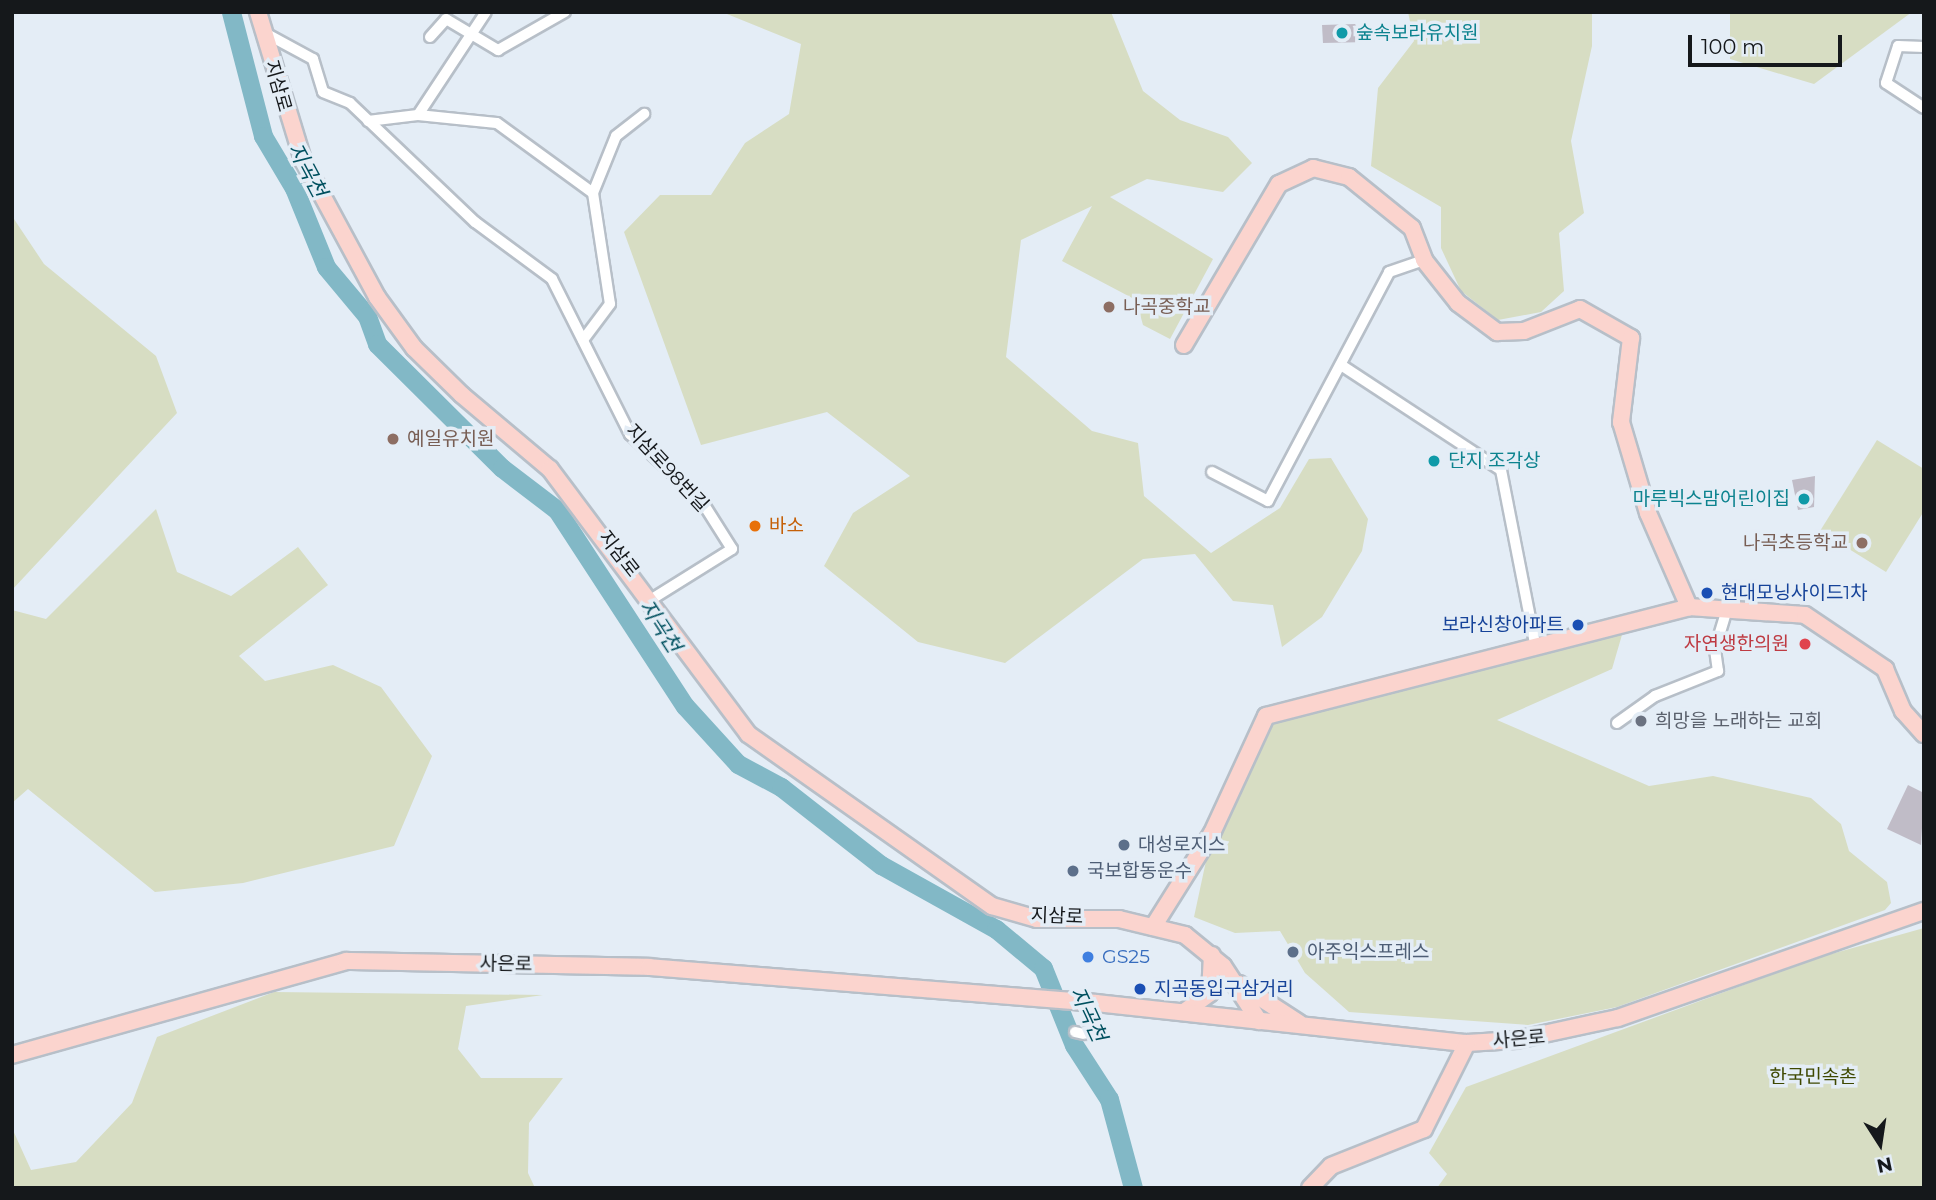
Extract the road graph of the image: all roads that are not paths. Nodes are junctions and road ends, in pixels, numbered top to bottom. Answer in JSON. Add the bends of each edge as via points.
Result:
{"nodes":[{"id":1,"x":258,"y":12,"type":"edge"},
{"id":2,"x":486,"y":12,"type":"edge"},
{"id":3,"x":565,"y":12,"type":"edge"},
{"id":4,"x":263,"y":32,"type":"junction"},
{"id":5,"x":469,"y":32,"type":"junction"},
{"id":6,"x":430,"y":37,"type":"dead end"},
{"id":7,"x":1924,"y":47,"type":"edge"},
{"id":8,"x":1924,"y":108,"type":"edge"},
{"id":9,"x":644,"y":114,"type":"dead end"},
{"id":10,"x":418,"y":115,"type":"junction"},
{"id":11,"x":368,"y":121,"type":"junction"},
{"id":12,"x":593,"y":193,"type":"junction"},
{"id":13,"x":1424,"y":260,"type":"junction"},
{"id":14,"x":583,"y":340,"type":"junction"},
{"id":15,"x":1184,"y":345,"type":"dead end"},
{"id":16,"x":1341,"y":365,"type":"junction"},
{"id":17,"x":1212,"y":472,"type":"dead end"},
{"id":18,"x":652,"y":599,"type":"junction"},
{"id":19,"x":1728,"y":606,"type":"junction"},
{"id":20,"x":1689,"y":607,"type":"junction"},
{"id":21,"x":1536,"y":648,"type":"junction"},
{"id":22,"x":1617,"y":723,"type":"dead end"},
{"id":23,"x":1924,"y":734,"type":"edge"},
{"id":24,"x":1924,"y":911,"type":"edge"},
{"id":25,"x":1153,"y":928,"type":"junction"},
{"id":26,"x":1212,"y":955,"type":"junction"},
{"id":27,"x":1236,"y":982,"type":"junction"},
{"id":28,"x":1184,"y":1012,"type":"junction"},
{"id":29,"x":1259,"y":1021,"type":"junction"},
{"id":30,"x":1301,"y":1025,"type":"junction"},
{"id":31,"x":1467,"y":1043,"type":"junction"},
{"id":32,"x":12,"y":1055,"type":"edge"},
{"id":33,"x":1310,"y":1188,"type":"edge"}],
"edges":[{"from":1,"to":4,"type":"street","name":"지삼로"},
{"from":2,"to":5,"type":"street"},
{"from":3,"to":5,"type":"street","via":[[498,50]]},
{"from":4,"to":11,"type":"street","name":"지삼로98번길","via":[[313,59],[323,92],[350,103]]},
{"from":4,"to":18,"type":"street","name":"지삼로","via":[[303,160],[377,297],[433,367],[550,469]]},
{"from":5,"to":6,"type":"street","via":[[446,19]]},
{"from":5,"to":10,"type":"street"},
{"from":7,"to":8,"type":"street","via":[[1898,46],[1886,83]]},
{"from":9,"to":12,"type":"street","via":[[616,136]]},
{"from":10,"to":11,"type":"street"},
{"from":10,"to":12,"type":"street","via":[[497,123]]},
{"from":11,"to":14,"type":"street","name":"지삼로98번길","via":[[475,222],[552,279]]},
{"from":12,"to":14,"type":"street","via":[[610,304]]},
{"from":13,"to":15,"type":"street","via":[[1412,228],[1349,177],[1313,168],[1279,184]]},
{"from":13,"to":16,"type":"street","via":[[1389,272]]},
{"from":13,"to":20,"type":"street","via":[[1458,303],[1497,332],[1524,331],[1580,309],[1631,338],[1621,422],[1647,513]]},
{"from":14,"to":18,"type":"street","name":"지삼로98번길","via":[[631,434],[701,500],[732,549]]},
{"from":16,"to":17,"type":"street","via":[[1268,501]]},
{"from":16,"to":21,"type":"street","via":[[1501,470]]},
{"from":18,"to":25,"type":"street","name":"지삼로","via":[[696,673],[748,734],[961,889],[992,906],[1037,919],[1119,919]]},
{"from":19,"to":20,"type":"street"},
{"from":19,"to":22,"type":"street","via":[[1715,649],[1718,671],[1655,696]]},
{"from":19,"to":23,"type":"street","via":[[1805,615],[1885,669],[1903,711]]},
{"from":20,"to":21,"type":"street"},
{"from":21,"to":25,"type":"street","via":[[1266,716],[1212,833]]},
{"from":24,"to":31,"type":"street","name":"사은로","via":[[1618,1018],[1557,1035]]},
{"from":25,"to":26,"type":"street","name":"지삼로","via":[[1185,935]]},
{"from":26,"to":27,"type":"street","name":"지삼로"},
{"from":26,"to":28,"type":"street","via":[[1210,993]]},
{"from":27,"to":29,"type":"street","name":"지삼로"},
{"from":27,"to":30,"type":"street"},
{"from":28,"to":29,"type":"street","name":"사은로"},
{"from":28,"to":32,"type":"street","name":"사은로","via":[[649,967],[346,961]]},
{"from":29,"to":30,"type":"street","name":"사은로"},
{"from":30,"to":31,"type":"street","name":"사은로"},
{"from":31,"to":33,"type":"street","via":[[1424,1129],[1331,1167]]}]}
